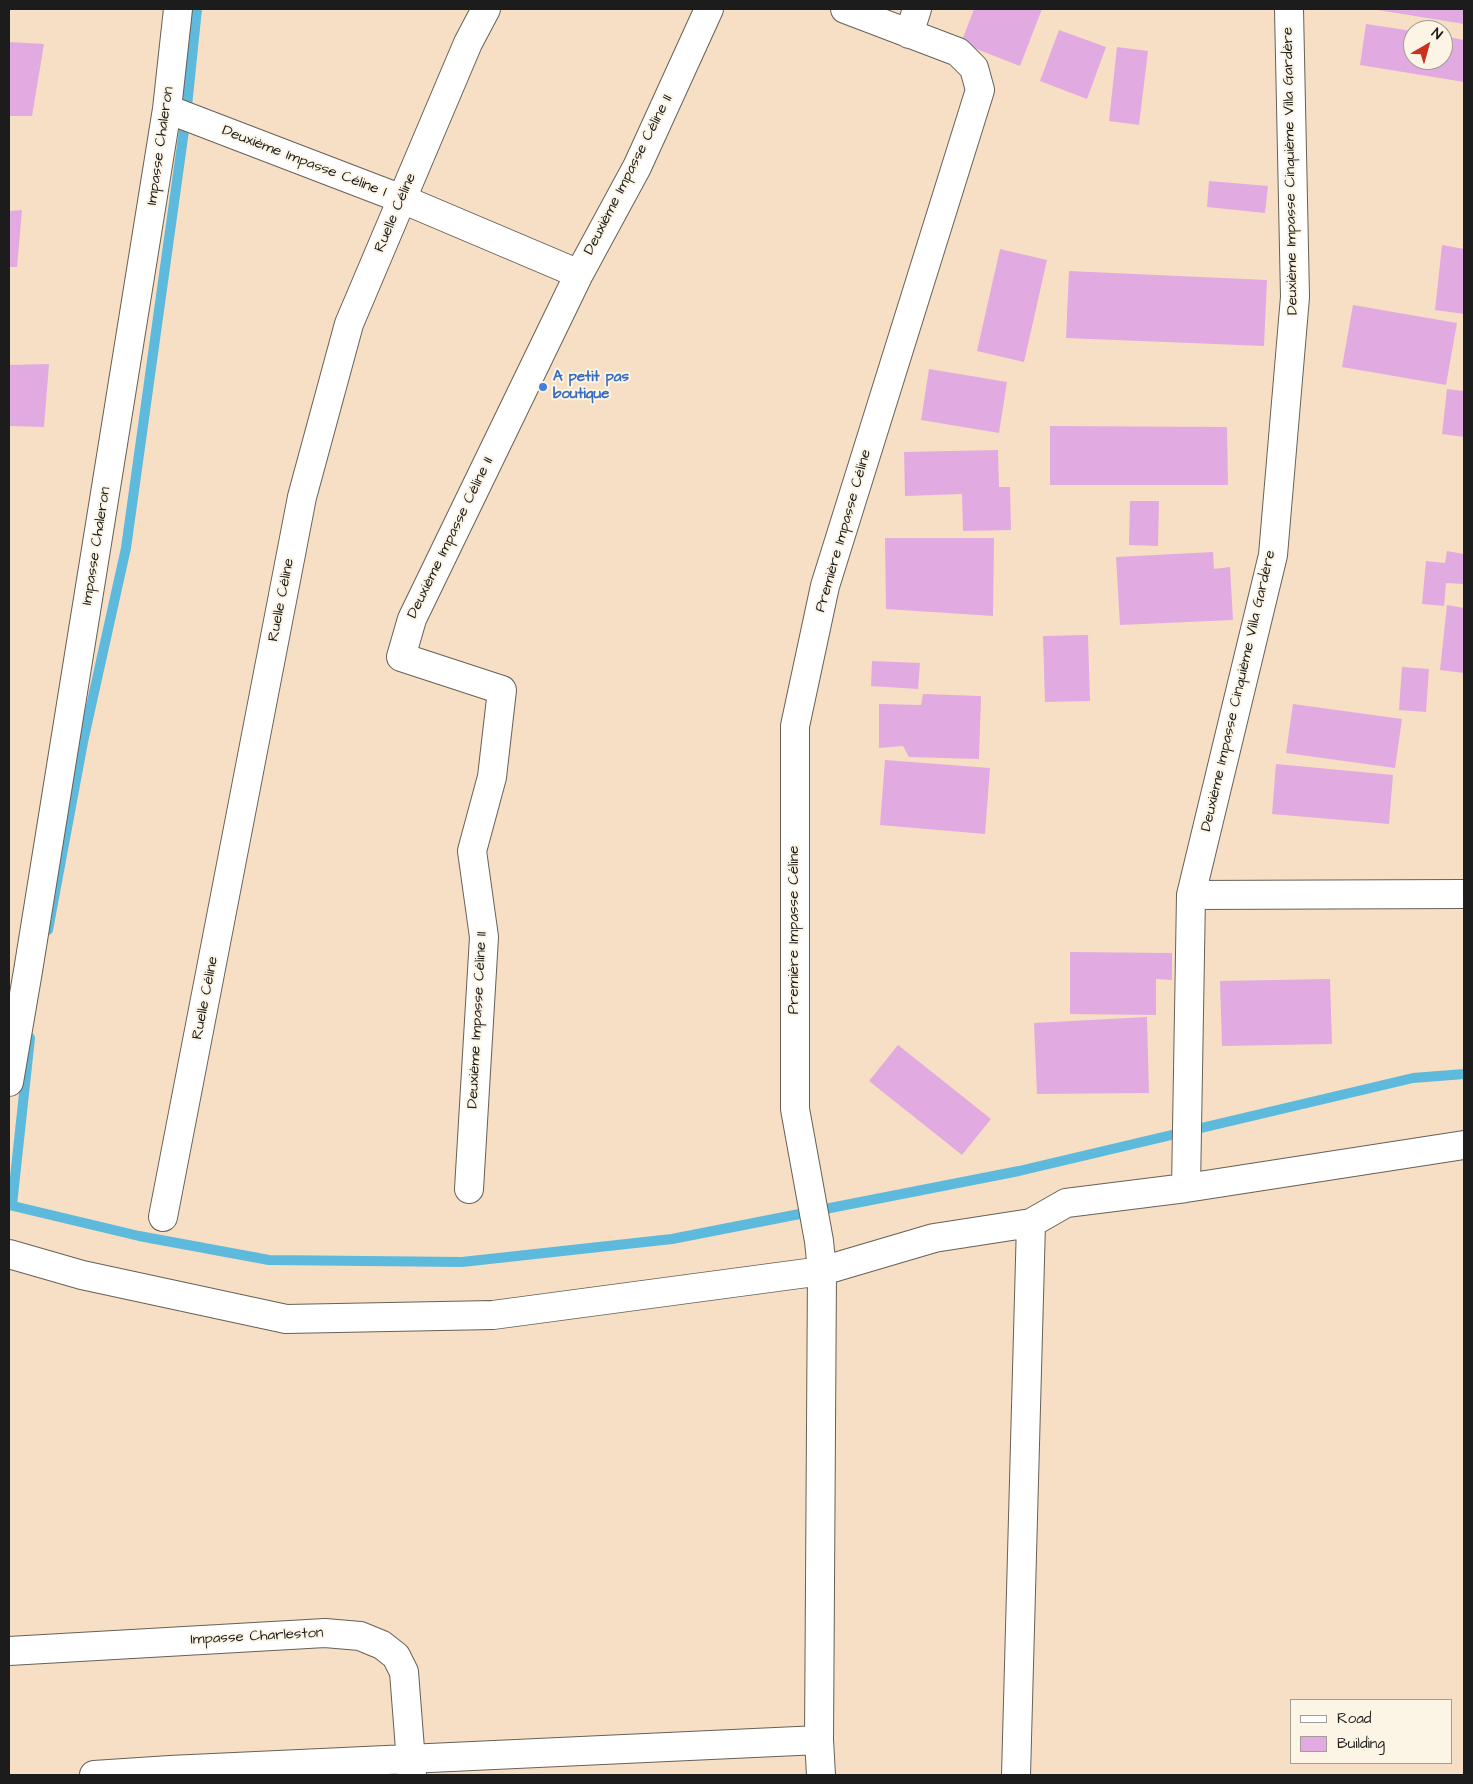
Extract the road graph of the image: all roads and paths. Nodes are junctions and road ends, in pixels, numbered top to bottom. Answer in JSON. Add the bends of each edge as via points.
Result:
{"nodes":[{"id":1,"x":178,"y":9,"type":"edge"},
{"id":2,"x":486,"y":9,"type":"edge"},
{"id":3,"x":709,"y":9,"type":"edge"},
{"id":4,"x":845,"y":9,"type":"edge"},
{"id":5,"x":1289,"y":9,"type":"edge"},
{"id":6,"x":913,"y":21,"type":"edge"},
{"id":7,"x":167,"y":109,"type":"junction"},
{"id":8,"x":402,"y":199,"type":"junction"},
{"id":9,"x":579,"y":274,"type":"junction"},
{"id":10,"x":1464,"y":894,"type":"edge"},
{"id":11,"x":1191,"y":895,"type":"junction"},
{"id":12,"x":19,"y":970,"type":"edge"},
{"id":13,"x":9,"y":1082,"type":"edge"},
{"id":14,"x":1464,"y":1145,"type":"edge"},
{"id":15,"x":1186,"y":1188,"type":"junction"},
{"id":16,"x":469,"y":1189,"type":"dead end"},
{"id":17,"x":163,"y":1217,"type":"dead end"},
{"id":18,"x":1031,"y":1223,"type":"junction"},
{"id":19,"x":9,"y":1254,"type":"edge"},
{"id":20,"x":822,"y":1271,"type":"junction"},
{"id":21,"x":9,"y":1651,"type":"edge"},
{"id":22,"x":819,"y":1740,"type":"junction"},
{"id":23,"x":411,"y":1767,"type":"edge"},
{"id":24,"x":94,"y":1775,"type":"edge"},
{"id":25,"x":821,"y":1775,"type":"edge"},
{"id":26,"x":1016,"y":1775,"type":"edge"}],
"edges":[{"from":1,"to":7,"type":"street","name":"Impasse Chaleron"},
{"from":2,"to":8,"type":"street","name":"Ruelle Céline","via":[[468,43]]},
{"from":3,"to":9,"type":"street","name":"Deuxième Impasse Céline II","via":[[636,167]]},
{"from":4,"to":6,"type":"street","name":"Première Impasse Céline"},
{"from":5,"to":11,"type":"street","name":"Deuxième Impasse Cinquième Villa Gardère","via":[[1295,297],[1273,555]]},
{"from":6,"to":20,"type":"street","name":"Première Impasse Céline","via":[[958,52],[974,68],[980,90],[825,586],[796,726],[795,1109]]},
{"from":7,"to":8,"type":"street","name":"Deuxième Impasse Céline I"},
{"from":7,"to":12,"type":"street","name":"Impasse Chaleron"},
{"from":8,"to":9,"type":"street","name":"Deuxième Impasse Céline I"},
{"from":8,"to":17,"type":"street","name":"Ruelle Céline","via":[[349,324],[302,497]]},
{"from":9,"to":16,"type":"street","name":"Deuxième Impasse Céline II","via":[[412,619],[401,656],[502,690],[492,778],[472,851],[484,938]]},
{"from":10,"to":11,"type":"street"},
{"from":11,"to":15,"type":"street","name":"Deuxième Impasse Cinquième Villa Gardère"},
{"from":12,"to":13,"type":"street","name":"Impasse Chaleron"},
{"from":14,"to":15,"type":"street"},
{"from":15,"to":18,"type":"street","via":[[1066,1203]]},
{"from":18,"to":20,"type":"street","via":[[934,1238]]},
{"from":18,"to":26,"type":"street"},
{"from":19,"to":20,"type":"street","via":[[82,1275],[286,1319],[493,1314]]},
{"from":20,"to":22,"type":"street","name":"Première Impasse Céline"},
{"from":21,"to":23,"type":"street","name":"Impasse Charleston","via":[[325,1633],[360,1636],[382,1644],[396,1656],[404,1672]]},
{"from":22,"to":23,"type":"street"},
{"from":22,"to":25,"type":"street","name":"Première Impasse Céline"},
{"from":23,"to":24,"type":"street","via":[[170,1770]]}]}
